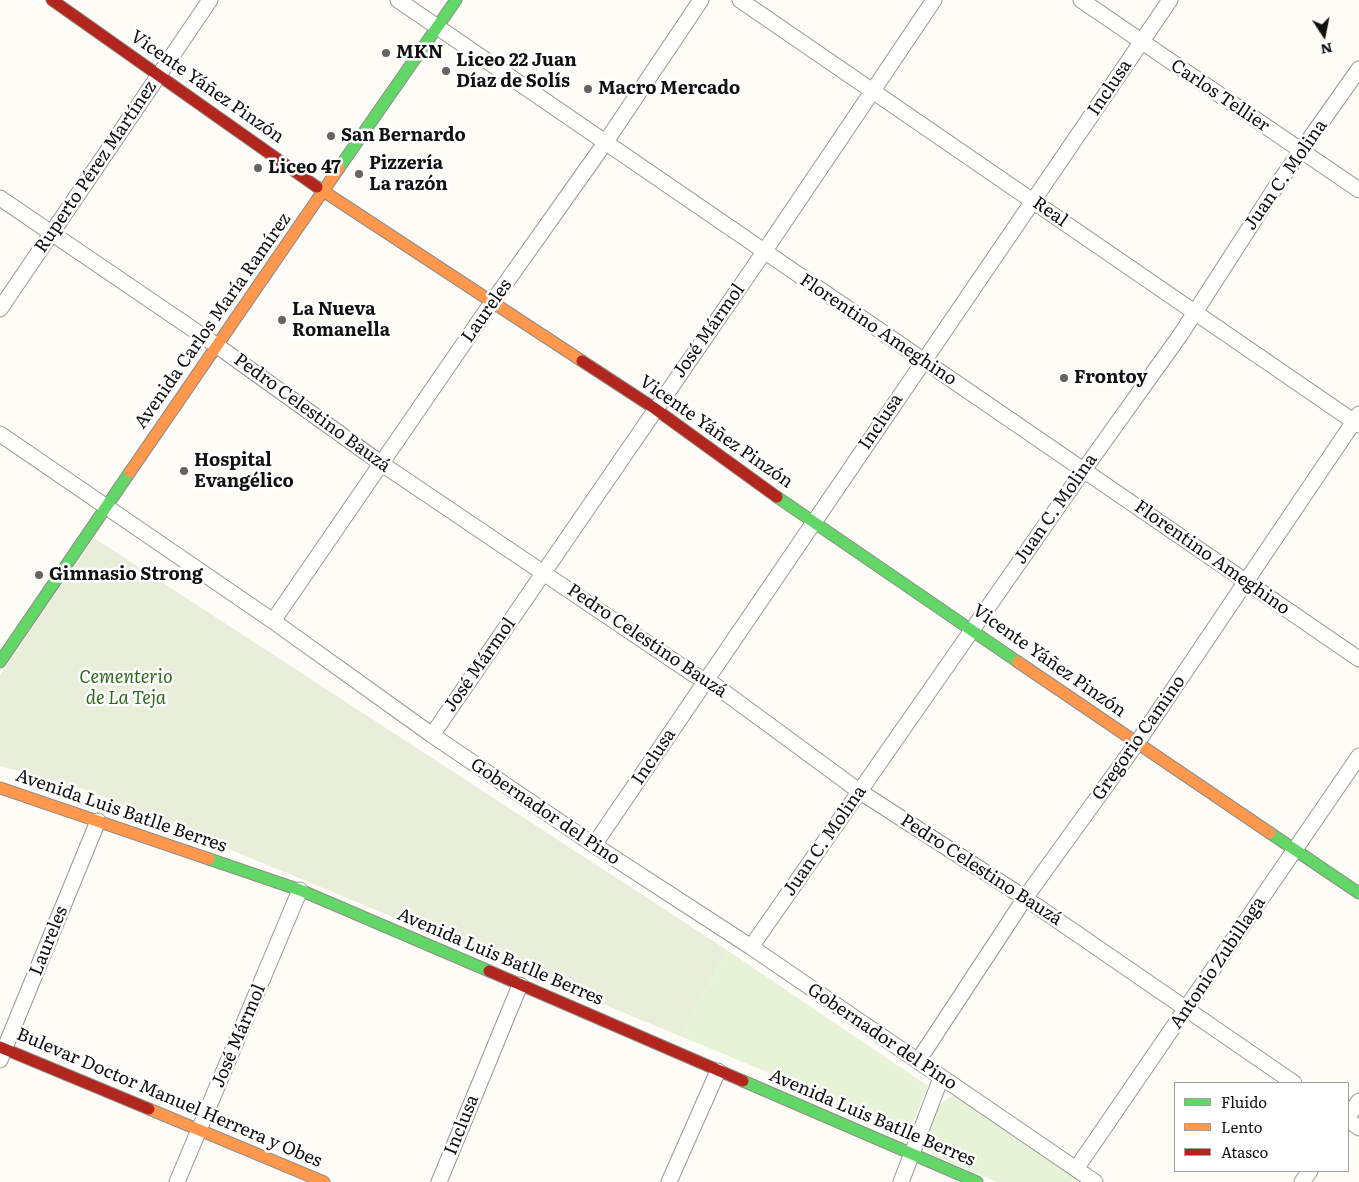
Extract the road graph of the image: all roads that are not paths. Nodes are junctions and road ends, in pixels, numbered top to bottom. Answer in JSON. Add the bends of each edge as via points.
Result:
{"nodes":[{"id":1,"x":52,"y":0,"type":"edge"},
{"id":2,"x":210,"y":0,"type":"edge"},
{"id":3,"x":398,"y":0,"type":"edge"},
{"id":4,"x":456,"y":0,"type":"edge"},
{"id":5,"x":701,"y":0,"type":"edge"},
{"id":6,"x":740,"y":0,"type":"edge"},
{"id":7,"x":934,"y":0,"type":"edge"},
{"id":8,"x":1081,"y":0,"type":"edge"},
{"id":9,"x":1170,"y":0,"type":"edge"},
{"id":10,"x":437,"y":27,"type":"junction"},
{"id":11,"x":1141,"y":42,"type":"junction"},
{"id":12,"x":1359,"y":69,"type":"edge"},
{"id":13,"x":158,"y":73,"type":"junction"},
{"id":14,"x":873,"y":92,"type":"junction"},
{"id":15,"x":605,"y":143,"type":"junction"},
{"id":16,"x":1302,"y":151,"type":"junction"},
{"id":17,"x":1359,"y":190,"type":"edge"},
{"id":18,"x":323,"y":191,"type":"junction"},
{"id":19,"x":0,"y":198,"type":"edge"},
{"id":20,"x":1033,"y":200,"type":"junction"},
{"id":21,"x":51,"y":234,"type":"junction"},
{"id":22,"x":764,"y":252,"type":"junction"},
{"id":23,"x":493,"y":301,"type":"junction"},
{"id":24,"x":0,"y":309,"type":"edge"},
{"id":25,"x":1194,"y":312,"type":"junction"},
{"id":26,"x":216,"y":345,"type":"junction"},
{"id":27,"x":923,"y":360,"type":"junction"},
{"id":28,"x":654,"y":408,"type":"junction"},
{"id":29,"x":1357,"y":420,"type":"edge"},
{"id":30,"x":0,"y":434,"type":"edge"},
{"id":31,"x":382,"y":464,"type":"junction"},
{"id":32,"x":1083,"y":471,"type":"junction"},
{"id":33,"x":106,"y":507,"type":"junction"},
{"id":34,"x":812,"y":522,"type":"junction"},
{"id":35,"x":544,"y":572,"type":"junction"},
{"id":36,"x":1245,"y":582,"type":"junction"},
{"id":37,"x":273,"y":621,"type":"junction"},
{"id":38,"x":973,"y":630,"type":"junction"},
{"id":39,"x":1359,"y":659,"type":"edge"},
{"id":40,"x":0,"y":662,"type":"edge"},
{"id":41,"x":706,"y":681,"type":"junction"},
{"id":42,"x":432,"y":735,"type":"junction"},
{"id":43,"x":1137,"y":743,"type":"junction"},
{"id":44,"x":1359,"y":756,"type":"edge"},
{"id":45,"x":0,"y":788,"type":"edge"},
{"id":46,"x":859,"y":792,"type":"junction"},
{"id":47,"x":98,"y":821,"type":"junction"},
{"id":48,"x":594,"y":845,"type":"junction"},
{"id":49,"x":1294,"y":850,"type":"junction"},
{"id":50,"x":300,"y":890,"type":"junction"},
{"id":51,"x":1359,"y":893,"type":"edge"},
{"id":52,"x":1025,"y":898,"type":"junction"},
{"id":53,"x":751,"y":947,"type":"junction"},
{"id":54,"x":520,"y":985,"type":"junction"},
{"id":55,"x":1187,"y":1009,"type":"junction"},
{"id":56,"x":2,"y":1052,"type":"edge"},
{"id":57,"x":918,"y":1061,"type":"junction"},
{"id":58,"x":718,"y":1071,"type":"junction"},
{"id":59,"x":942,"y":1078,"type":"junction"},
{"id":60,"x":1293,"y":1082,"type":"edge"},
{"id":61,"x":1359,"y":1101,"type":"edge"},
{"id":62,"x":1349,"y":1117,"type":"edge"},
{"id":63,"x":1349,"y":1120,"type":"edge"},
{"id":64,"x":1359,"y":1128,"type":"edge"},
{"id":65,"x":199,"y":1131,"type":"junction"},
{"id":66,"x":913,"y":1154,"type":"junction"},
{"id":67,"x":1076,"y":1169,"type":"junction"},
{"id":68,"x":178,"y":1182,"type":"edge"},
{"id":69,"x":324,"y":1182,"type":"edge"},
{"id":70,"x":439,"y":1182,"type":"edge"},
{"id":71,"x":669,"y":1182,"type":"edge"},
{"id":72,"x":901,"y":1182,"type":"edge"},
{"id":73,"x":977,"y":1182,"type":"edge"},
{"id":74,"x":1095,"y":1182,"type":"edge"}],
"edges":[{"from":1,"to":13,"type":"main road","name":"Vicente Yáñez Pinzón"},
{"from":2,"to":13,"type":"street","name":"Ruperto Pérez Martínez"},
{"from":3,"to":10,"type":"street","name":"Florentino Ameghino"},
{"from":4,"to":10,"type":"main road","name":"Avenida Carlos María Ramírez"},
{"from":5,"to":15,"type":"street","name":"Laureles"},
{"from":6,"to":14,"type":"street","name":"Real"},
{"from":7,"to":14,"type":"street","name":"José Mármol"},
{"from":8,"to":11,"type":"street","name":"Carlos Tellier"},
{"from":9,"to":11,"type":"street","name":"Inclusa"},
{"from":10,"to":15,"type":"street","name":"Florentino Ameghino"},
{"from":10,"to":18,"type":"main road","name":"Avenida Carlos María Ramírez"},
{"from":11,"to":16,"type":"street","name":"Carlos Tellier"},
{"from":11,"to":20,"type":"street","name":"Inclusa"},
{"from":12,"to":16,"type":"street","name":"Juan C. Molina"},
{"from":13,"to":18,"type":"main road","name":"Vicente Yáñez Pinzón"},
{"from":13,"to":21,"type":"street","name":"Ruperto Pérez Martínez"},
{"from":14,"to":20,"type":"street","name":"Real"},
{"from":14,"to":22,"type":"street","name":"José Mármol"},
{"from":15,"to":22,"type":"street","name":"Florentino Ameghino"},
{"from":15,"to":23,"type":"street","name":"Laureles"},
{"from":16,"to":17,"type":"street","name":"Carlos Tellier"},
{"from":16,"to":25,"type":"street","name":"Juan C. Molina"},
{"from":18,"to":23,"type":"main road","name":"Vicente Yáñez Pinzón"},
{"from":18,"to":26,"type":"main road","name":"Avenida Carlos María Ramírez"},
{"from":19,"to":21,"type":"street","name":"Pedro Celestino Bauzá"},
{"from":20,"to":25,"type":"street","name":"Real"},
{"from":20,"to":27,"type":"street","name":"Inclusa"},
{"from":21,"to":24,"type":"street","name":"Ruperto Pérez Martínez"},
{"from":21,"to":26,"type":"street","name":"Pedro Celestino Bauzá"},
{"from":22,"to":27,"type":"street","name":"Florentino Ameghino"},
{"from":22,"to":28,"type":"street","name":"José Mármol"},
{"from":23,"to":28,"type":"main road","name":"Vicente Yáñez Pinzón"},
{"from":23,"to":31,"type":"street","name":"Laureles"},
{"from":25,"to":29,"type":"street","name":"Real"},
{"from":25,"to":32,"type":"street","name":"Juan C. Molina"},
{"from":26,"to":31,"type":"street","name":"Pedro Celestino Bauzá"},
{"from":26,"to":33,"type":"main road","name":"Avenida Carlos María Ramírez"},
{"from":27,"to":32,"type":"street","name":"Florentino Ameghino"},
{"from":27,"to":34,"type":"street","name":"Inclusa"},
{"from":28,"to":34,"type":"main road","name":"Vicente Yáñez Pinzón"},
{"from":28,"to":35,"type":"street","name":"José Mármol"},
{"from":29,"to":36,"type":"street","name":"Gregorio Camino"},
{"from":30,"to":33,"type":"street","name":"Gobernador del Pino"},
{"from":31,"to":35,"type":"street","name":"Pedro Celestino Bauzá"},
{"from":31,"to":37,"type":"street","name":"Laureles"},
{"from":32,"to":36,"type":"street","name":"Florentino Ameghino"},
{"from":32,"to":38,"type":"street","name":"Juan C. Molina"},
{"from":33,"to":37,"type":"street","name":"Gobernador del Pino"},
{"from":33,"to":40,"type":"main road","name":"Avenida Carlos María Ramírez"},
{"from":34,"to":38,"type":"main road","name":"Vicente Yáñez Pinzón"},
{"from":34,"to":41,"type":"street","name":"Inclusa"},
{"from":35,"to":41,"type":"street","name":"Pedro Celestino Bauzá"},
{"from":35,"to":42,"type":"street","name":"José Mármol"},
{"from":36,"to":39,"type":"street","name":"Florentino Ameghino"},
{"from":36,"to":43,"type":"street","name":"Gregorio Camino"},
{"from":37,"to":42,"type":"street","name":"Gobernador del Pino"},
{"from":38,"to":43,"type":"main road","name":"Vicente Yáñez Pinzón"},
{"from":38,"to":46,"type":"street","name":"Juan C. Molina"},
{"from":41,"to":46,"type":"street","name":"Pedro Celestino Bauzá"},
{"from":41,"to":48,"type":"street","name":"Inclusa"},
{"from":42,"to":48,"type":"street","name":"Gobernador del Pino"},
{"from":43,"to":49,"type":"main road","name":"Vicente Yáñez Pinzón"},
{"from":43,"to":52,"type":"street","name":"Gregorio Camino"},
{"from":44,"to":49,"type":"street","name":"Antonio Zubillaga"},
{"from":45,"to":47,"type":"main road","name":"Avenida Luis Batlle Berres"},
{"from":46,"to":52,"type":"street","name":"Pedro Celestino Bauzá"},
{"from":46,"to":53,"type":"street","name":"Juan C. Molina"},
{"from":47,"to":50,"type":"main road","name":"Avenida Luis Batlle Berres"},
{"from":47,"to":56,"type":"street","name":"Laureles"},
{"from":48,"to":53,"type":"street","name":"Gobernador del Pino"},
{"from":49,"to":51,"type":"main road","name":"Vicente Yáñez Pinzón"},
{"from":49,"to":55,"type":"street","name":"Antonio Zubillaga"},
{"from":50,"to":54,"type":"main road","name":"Avenida Luis Batlle Berres"},
{"from":50,"to":65,"type":"street","name":"José Mármol"},
{"from":52,"to":55,"type":"street","name":"Pedro Celestino Bauzá"},
{"from":52,"to":57,"type":"street","name":"Gregorio Camino"},
{"from":53,"to":57,"type":"street","name":"Gobernador del Pino"},
{"from":54,"to":58,"type":"main road","name":"Avenida Luis Batlle Berres"},
{"from":54,"to":70,"type":"street","name":"Inclusa"},
{"from":55,"to":60,"type":"street","name":"Pedro Celestino Bauzá"},
{"from":55,"to":67,"type":"street","name":"Antonio Zubillaga"},
{"from":56,"to":65,"type":"main road","name":"Bulevar Doctor Manuel Herrera y Obes"},
{"from":57,"to":59,"type":"street","name":"Gobernador del Pino"},
{"from":58,"to":66,"type":"main road","name":"Avenida Luis Batlle Berres"},
{"from":58,"to":71,"type":"street"},
{"from":59,"to":66,"type":"street"},
{"from":59,"to":67,"type":"street","name":"Gobernador del Pino"},
{"from":61,"to":62,"type":"street"},
{"from":63,"to":64,"type":"street"},
{"from":65,"to":68,"type":"street","name":"José Mármol"},
{"from":65,"to":69,"type":"main road","name":"Bulevar Doctor Manuel Herrera y Obes"},
{"from":66,"to":72,"type":"street"},
{"from":66,"to":73,"type":"main road","name":"Avenida Luis Batlle Berres"},
{"from":67,"to":74,"type":"street","name":"Gobernador del Pino"}]}
